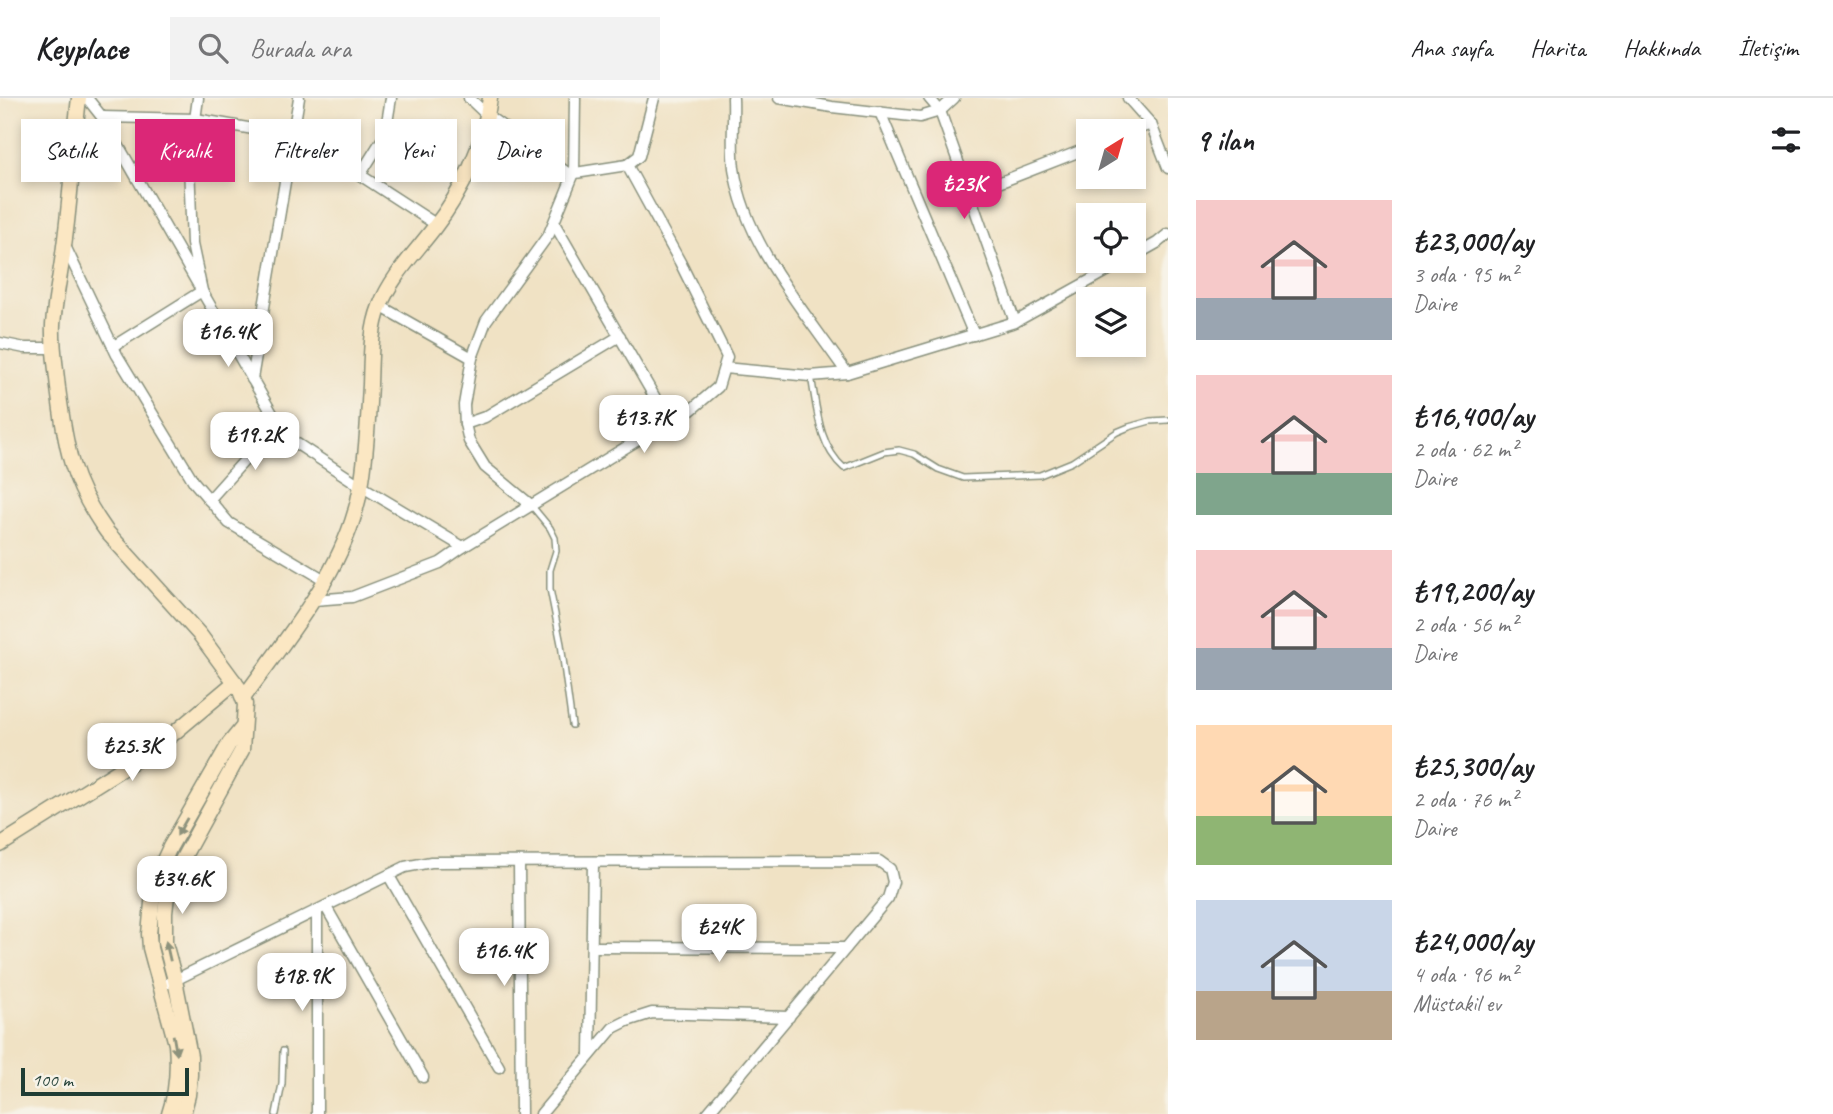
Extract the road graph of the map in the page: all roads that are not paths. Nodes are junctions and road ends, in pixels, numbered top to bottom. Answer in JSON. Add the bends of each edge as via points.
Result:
{"nodes":[{"id":1,"x":79,"y":98,"type":"edge"},
{"id":2,"x":87,"y":98,"type":"edge"},
{"id":3,"x":198,"y":98,"type":"edge"},
{"id":4,"x":299,"y":98,"type":"edge"},
{"id":5,"x":391,"y":98,"type":"edge"},
{"id":6,"x":469,"y":98,"type":"edge"},
{"id":7,"x":490,"y":98,"type":"edge"},
{"id":8,"x":575,"y":98,"type":"edge"},
{"id":9,"x":654,"y":98,"type":"edge"},
{"id":10,"x":733,"y":98,"type":"edge"},
{"id":11,"x":779,"y":98,"type":"edge"},
{"id":12,"x":929,"y":98,"type":"edge"},
{"id":13,"x":954,"y":98,"type":"edge"},
{"id":14,"x":1128,"y":98,"type":"edge"},
{"id":15,"x":834,"y":102,"type":"edge"},
{"id":16,"x":940,"y":111,"type":"junction"},
{"id":17,"x":880,"y":112,"type":"junction"},
{"id":18,"x":488,"y":116,"type":"junction"},
{"id":19,"x":103,"y":117,"type":"junction"},
{"id":20,"x":196,"y":119,"type":"joint"},
{"id":21,"x":296,"y":119,"type":"edge"},
{"id":22,"x":1152,"y":124,"type":"junction"},
{"id":23,"x":1146,"y":126,"type":"edge"},
{"id":24,"x":1076,"y":153,"type":"edge"},
{"id":25,"x":627,"y":165,"type":"junction"},
{"id":26,"x":1168,"y":169,"type":"edge"},
{"id":27,"x":361,"y":172,"type":"edge"},
{"id":28,"x":574,"y":173,"type":"junction"},
{"id":29,"x":361,"y":175,"type":"edge"},
{"id":30,"x":190,"y":182,"type":"edge"},
{"id":31,"x":285,"y":182,"type":"edge"},
{"id":32,"x":970,"y":194,"type":"junction"},
{"id":33,"x":554,"y":223,"type":"junction"},
{"id":34,"x":436,"y":225,"type":"junction"},
{"id":35,"x":1168,"y":234,"type":"edge"},
{"id":36,"x":65,"y":246,"type":"junction"},
{"id":37,"x":1146,"y":249,"type":"edge"},
{"id":38,"x":1104,"y":273,"type":"edge"},
{"id":39,"x":202,"y":291,"type":"junction"},
{"id":40,"x":380,"y":306,"type":"junction"},
{"id":41,"x":1016,"y":322,"type":"junction"},
{"id":42,"x":974,"y":335,"type":"junction"},
{"id":43,"x":620,"y":337,"type":"junction"},
{"id":44,"x":0,"y":343,"type":"edge"},
{"id":45,"x":114,"y":346,"type":"junction"},
{"id":46,"x":53,"y":348,"type":"junction"},
{"id":47,"x":472,"y":358,"type":"junction"},
{"id":48,"x":724,"y":368,"type":"junction"},
{"id":49,"x":847,"y":373,"type":"junction"},
{"id":50,"x":810,"y":376,"type":"junction"},
{"id":51,"x":252,"y":379,"type":"junction"},
{"id":52,"x":1168,"y":420,"type":"edge"},
{"id":53,"x":669,"y":422,"type":"junction"},
{"id":54,"x":278,"y":423,"type":"junction"},
{"id":55,"x":464,"y":424,"type":"junction"},
{"id":56,"x":361,"y":485,"type":"junction"},
{"id":57,"x":209,"y":500,"type":"junction"},
{"id":58,"x":531,"y":505,"type":"junction"},
{"id":59,"x":463,"y":547,"type":"junction"},
{"id":60,"x":325,"y":580,"type":"junction"},
{"id":61,"x":314,"y":600,"type":"junction"},
{"id":62,"x":235,"y":682,"type":"junction"},
{"id":63,"x":244,"y":697,"type":"junction"},
{"id":64,"x":572,"y":725,"type":"dead end"},
{"id":65,"x":243,"y":727,"type":"junction"},
{"id":66,"x":0,"y":845,"type":"edge"},
{"id":67,"x":519,"y":862,"type":"junction"},
{"id":68,"x":593,"y":862,"type":"junction"},
{"id":69,"x":388,"y":876,"type":"junction"},
{"id":70,"x":321,"y":909,"type":"junction"},
{"id":71,"x":592,"y":947,"type":"junction"},
{"id":72,"x":846,"y":948,"type":"junction"},
{"id":73,"x":175,"y":980,"type":"junction"},
{"id":74,"x":161,"y":987,"type":"junction"},
{"id":75,"x":789,"y":1017,"type":"junction"},
{"id":76,"x":283,"y":1051,"type":"dead end"},
{"id":77,"x":590,"y":1055,"type":"junction"},
{"id":78,"x":499,"y":1067,"type":"dead end"},
{"id":79,"x":423,"y":1077,"type":"dead end"},
{"id":80,"x":169,"y":1114,"type":"edge"},
{"id":81,"x":183,"y":1114,"type":"edge"},
{"id":82,"x":276,"y":1114,"type":"edge"},
{"id":83,"x":317,"y":1114,"type":"edge"},
{"id":84,"x":521,"y":1114,"type":"edge"},
{"id":85,"x":541,"y":1114,"type":"edge"},
{"id":86,"x":707,"y":1114,"type":"edge"}],
"edges":[{"from":1,"to":36,"type":"street"},
{"from":2,"to":19,"type":"street"},
{"from":3,"to":20,"type":"street"},
{"from":4,"to":21,"type":"street"},
{"from":5,"to":27,"type":"street","via":[[385,135]]},
{"from":6,"to":18,"type":"street"},
{"from":7,"to":18,"type":"street"},
{"from":8,"to":28,"type":"street"},
{"from":9,"to":25,"type":"street","via":[[639,156]]},
{"from":10,"to":49,"type":"street","via":[[734,166],[749,221],[775,270]]},
{"from":11,"to":15,"type":"street"},
{"from":12,"to":16,"type":"street"},
{"from":13,"to":16,"type":"street"},
{"from":14,"to":22,"type":"street"},
{"from":15,"to":17,"type":"street"},
{"from":16,"to":17,"type":"street","via":[[920,117]]},
{"from":16,"to":32,"type":"street"},
{"from":17,"to":42,"type":"street"},
{"from":18,"to":28,"type":"street","via":[[569,174]]},
{"from":18,"to":34,"type":"street","via":[[471,165]]},
{"from":19,"to":20,"type":"street"},
{"from":19,"to":39,"type":"street"},
{"from":22,"to":23,"type":"street"},
{"from":22,"to":26,"type":"street"},
{"from":24,"to":32,"type":"street"},
{"from":25,"to":28,"type":"street"},
{"from":25,"to":48,"type":"street","via":[[727,356]]},
{"from":28,"to":33,"type":"street"},
{"from":29,"to":34,"type":"street"},
{"from":30,"to":39,"type":"street","via":[[192,244]]},
{"from":31,"to":51,"type":"street"},
{"from":32,"to":41,"type":"street"},
{"from":33,"to":43,"type":"street"},
{"from":33,"to":47,"type":"street","via":[[486,321]]},
{"from":34,"to":40,"type":"street"},
{"from":35,"to":37,"type":"street"},
{"from":36,"to":45,"type":"street"},
{"from":36,"to":46,"type":"street"},
{"from":38,"to":41,"type":"street"},
{"from":39,"to":45,"type":"street"},
{"from":39,"to":51,"type":"street"},
{"from":40,"to":47,"type":"street"},
{"from":40,"to":56,"type":"street","via":[[373,333]]},
{"from":41,"to":42,"type":"street"},
{"from":42,"to":49,"type":"street"},
{"from":43,"to":53,"type":"street"},
{"from":43,"to":55,"type":"street","via":[[485,417]]},
{"from":44,"to":46,"type":"street"},
{"from":45,"to":57,"type":"street","via":[[159,426]]},
{"from":46,"to":62,"type":"street","via":[[66,443],[83,494],[107,532],[200,635]]},
{"from":47,"to":55,"type":"street"},
{"from":48,"to":50,"type":"street"},
{"from":48,"to":53,"type":"street","via":[[718,387]]},
{"from":49,"to":50,"type":"street"},
{"from":50,"to":52,"type":"lane","via":[[823,439],[844,468],[899,450],[963,478],[1040,475],[1062,467],[1117,432]]},
{"from":51,"to":54,"type":"street"},
{"from":53,"to":58,"type":"street"},
{"from":54,"to":56,"type":"street","via":[[285,436]]},
{"from":54,"to":57,"type":"street"},
{"from":55,"to":58,"type":"street","via":[[485,467]]},
{"from":56,"to":59,"type":"street"},
{"from":56,"to":60,"type":"street","via":[[347,534]]},
{"from":57,"to":60,"type":"street","via":[[229,523]]},
{"from":58,"to":59,"type":"street"},
{"from":58,"to":64,"type":"lane","via":[[555,538],[550,589]]},
{"from":59,"to":61,"type":"street","via":[[440,564],[352,597]]},
{"from":60,"to":61,"type":"street"},
{"from":61,"to":63,"type":"street"},
{"from":62,"to":63,"type":"street"},
{"from":62,"to":66,"type":"street","via":[[161,744]]},
{"from":63,"to":65,"type":"street"},
{"from":73,"to":65,"type":"street","one_way":true,"via":[[165,943],[167,896],[242,750]]},
{"from":65,"to":74,"type":"street","one_way":true,"via":[[170,846],[158,877],[149,934]]},
{"from":67,"to":68,"type":"street"},
{"from":67,"to":69,"type":"street","via":[[431,862]]},
{"from":67,"to":84,"type":"street"},
{"from":68,"to":71,"type":"street"},
{"from":68,"to":72,"type":"street","via":[[879,861],[890,869],[893,882],[888,898]]},
{"from":69,"to":70,"type":"street"},
{"from":69,"to":78,"type":"street"},
{"from":70,"to":73,"type":"street"},
{"from":70,"to":79,"type":"street"},
{"from":70,"to":83,"type":"street"},
{"from":71,"to":72,"type":"street"},
{"from":71,"to":77,"type":"street"},
{"from":72,"to":75,"type":"street"},
{"from":73,"to":74,"type":"street"},
{"from":73,"to":81,"type":"street","via":[[190,1056]]},
{"from":74,"to":80,"type":"street","one_way":true,"via":[[177,1055]]},
{"from":75,"to":77,"type":"street","via":[[652,1013],[613,1028]]},
{"from":75,"to":86,"type":"street"},
{"from":76,"to":82,"type":"lane"},
{"from":77,"to":85,"type":"street"}]}
